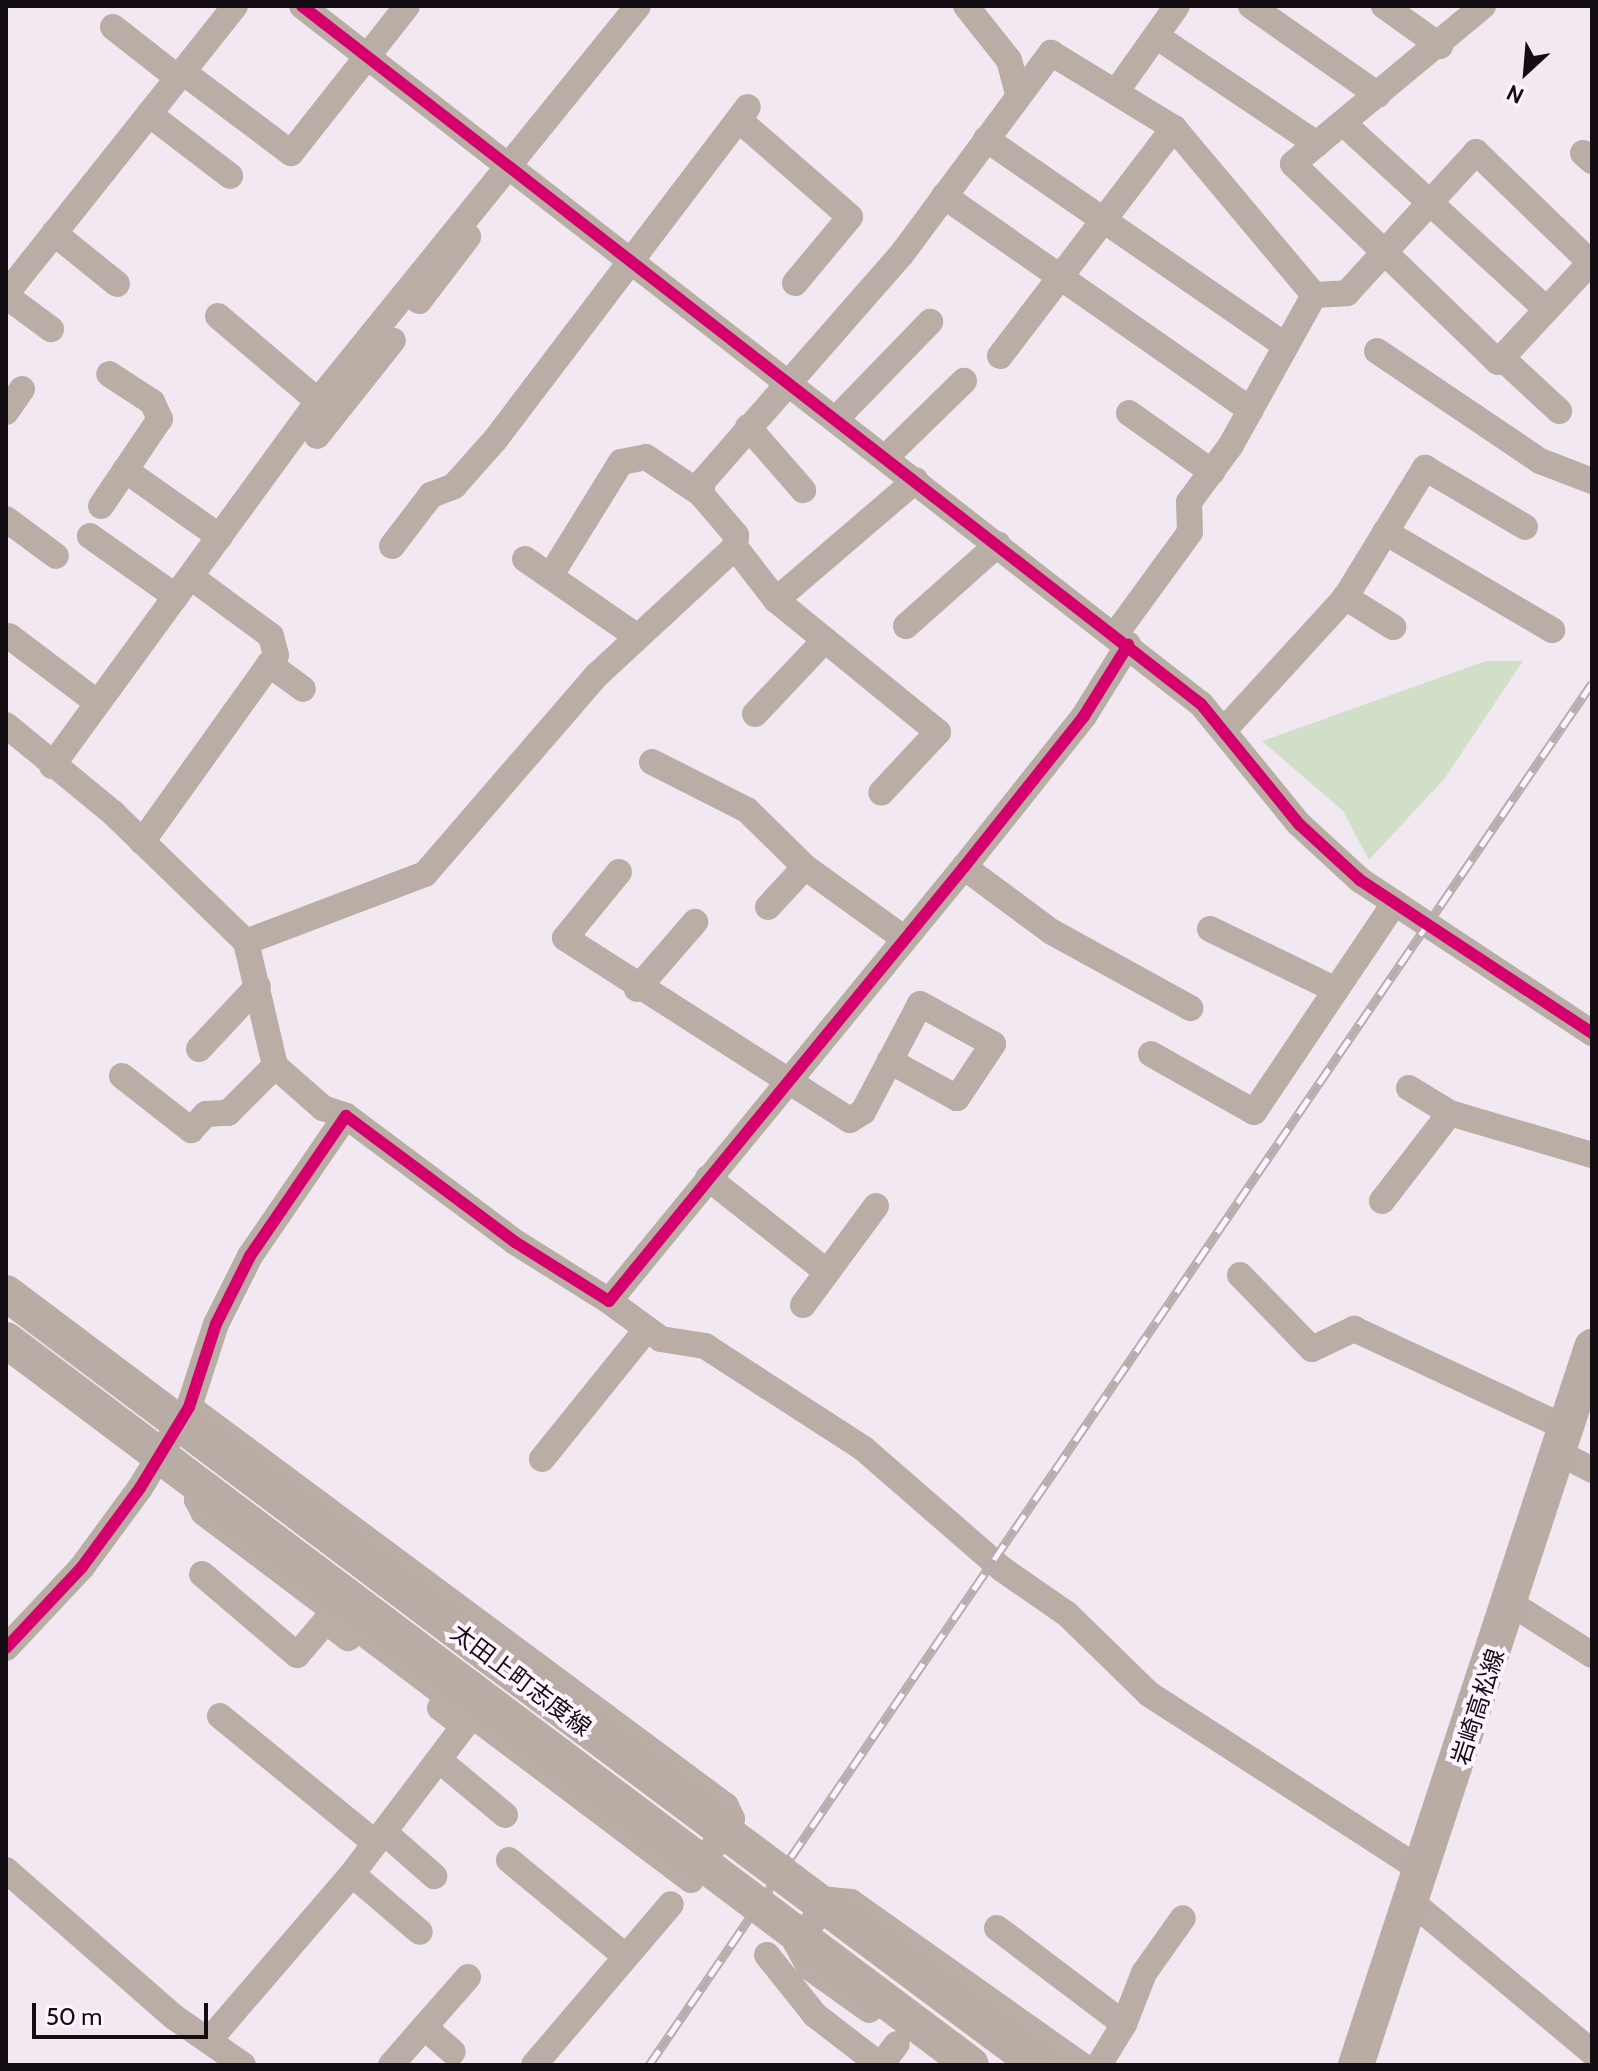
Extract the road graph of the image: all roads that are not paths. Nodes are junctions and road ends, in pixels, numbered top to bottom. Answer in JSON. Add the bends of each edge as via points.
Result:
{"nodes":[{"id":1,"x":235,"y":6,"type":"edge"},
{"id":2,"x":302,"y":6,"type":"edge"},
{"id":3,"x":407,"y":6,"type":"edge"},
{"id":4,"x":638,"y":6,"type":"edge"},
{"id":5,"x":966,"y":6,"type":"edge"},
{"id":6,"x":1177,"y":6,"type":"edge"},
{"id":7,"x":1251,"y":6,"type":"edge"},
{"id":8,"x":1384,"y":6,"type":"edge"},
{"id":9,"x":1483,"y":6,"type":"edge"},
{"id":10,"x":113,"y":27,"type":"dead end"},
{"id":11,"x":1156,"y":36,"type":"junction"},
{"id":12,"x":1440,"y":46,"type":"junction"},
{"id":13,"x":367,"y":57,"type":"junction"},
{"id":14,"x":180,"y":75,"type":"junction"},
{"id":15,"x":1116,"y":92,"type":"junction"},
{"id":16,"x":1018,"y":94,"type":"junction"},
{"id":17,"x":1378,"y":95,"type":"junction"},
{"id":18,"x":149,"y":114,"type":"junction"},
{"id":19,"x":1343,"y":123,"type":"junction"},
{"id":20,"x":1174,"y":128,"type":"junction"},
{"id":21,"x":986,"y":139,"type":"junction"},
{"id":22,"x":1317,"y":144,"type":"junction"},
{"id":23,"x":514,"y":172,"type":"junction"},
{"id":24,"x":230,"y":176,"type":"dead end"},
{"id":25,"x":944,"y":196,"type":"junction"},
{"id":26,"x":1430,"y":203,"type":"junction"},
{"id":27,"x":1104,"y":221,"type":"junction"},
{"id":28,"x":54,"y":233,"type":"junction"},
{"id":29,"x":1381,"y":256,"type":"junction"},
{"id":30,"x":629,"y":259,"type":"junction"},
{"id":31,"x":1590,"y":261,"type":"edge"},
{"id":32,"x":1063,"y":279,"type":"junction"},
{"id":33,"x":795,"y":283,"type":"dead end"},
{"id":34,"x":117,"y":284,"type":"dead end"},
{"id":35,"x":6,"y":295,"type":"edge"},
{"id":36,"x":1314,"y":295,"type":"junction"},
{"id":37,"x":1546,"y":309,"type":"junction"},
{"id":38,"x":218,"y":316,"type":"dead end"},
{"id":39,"x":930,"y":322,"type":"dead end"},
{"id":40,"x":51,"y":329,"type":"dead end"},
{"id":41,"x":1286,"y":346,"type":"junction"},
{"id":42,"x":1377,"y":351,"type":"dead end"},
{"id":43,"x":1000,"y":356,"type":"dead end"},
{"id":44,"x":1502,"y":358,"type":"junction"},
{"id":45,"x":109,"y":374,"type":"dead end"},
{"id":46,"x":787,"y":380,"type":"junction"},
{"id":47,"x":964,"y":381,"type":"dead end"},
{"id":48,"x":22,"y":389,"type":"dead end"},
{"id":49,"x":318,"y":401,"type":"junction"},
{"id":50,"x":1251,"y":410,"type":"junction"},
{"id":51,"x":1559,"y":411,"type":"dead end"},
{"id":52,"x":1129,"y":413,"type":"dead end"},
{"id":53,"x":837,"y":418,"type":"junction"},
{"id":54,"x":9,"y":422,"type":"edge"},
{"id":55,"x":748,"y":427,"type":"junction"},
{"id":56,"x":317,"y":436,"type":"dead end"},
{"id":57,"x":886,"y":457,"type":"junction"},
{"id":58,"x":125,"y":470,"type":"junction"},
{"id":59,"x":1212,"y":472,"type":"junction"},
{"id":60,"x":916,"y":480,"type":"junction"},
{"id":61,"x":1592,"y":481,"type":"edge"},
{"id":62,"x":803,"y":490,"type":"dead end"},
{"id":63,"x":701,"y":494,"type":"junction"},
{"id":64,"x":101,"y":506,"type":"dead end"},
{"id":65,"x":6,"y":519,"type":"edge"},
{"id":66,"x":1525,"y":527,"type":"dead end"},
{"id":67,"x":1385,"y":532,"type":"junction"},
{"id":68,"x":90,"y":536,"type":"dead end"},
{"id":69,"x":220,"y":537,"type":"junction"},
{"id":70,"x":998,"y":544,"type":"junction"},
{"id":71,"x":392,"y":546,"type":"dead end"},
{"id":72,"x":735,"y":547,"type":"junction"},
{"id":73,"x":56,"y":556,"type":"dead end"},
{"id":74,"x":525,"y":559,"type":"dead end"},
{"id":75,"x":551,"y":575,"type":"junction"},
{"id":76,"x":183,"y":587,"type":"junction"},
{"id":77,"x":1345,"y":597,"type":"junction"},
{"id":78,"x":776,"y":600,"type":"junction"},
{"id":79,"x":906,"y":626,"type":"dead end"},
{"id":80,"x":1393,"y":627,"type":"dead end"},
{"id":81,"x":1552,"y":630,"type":"dead end"},
{"id":82,"x":9,"y":636,"type":"dead end"},
{"id":83,"x":636,"y":636,"type":"junction"},
{"id":84,"x":825,"y":640,"type":"junction"},
{"id":85,"x":1121,"y":640,"type":"junction"},
{"id":86,"x":269,"y":664,"type":"junction"},
{"id":87,"x":303,"y":689,"type":"dead end"},
{"id":88,"x":98,"y":703,"type":"junction"},
{"id":89,"x":755,"y":714,"type":"dead end"},
{"id":90,"x":6,"y":725,"type":"edge"},
{"id":91,"x":1225,"y":729,"type":"junction"},
{"id":92,"x":652,"y":762,"type":"dead end"},
{"id":93,"x":52,"y":766,"type":"junction"},
{"id":94,"x":881,"y":793,"type":"dead end"},
{"id":95,"x":142,"y":842,"type":"junction"},
{"id":96,"x":805,"y":867,"type":"junction"},
{"id":97,"x":964,"y":867,"type":"junction"},
{"id":98,"x":619,"y":872,"type":"dead end"},
{"id":99,"x":1394,"y":904,"type":"junction"},
{"id":100,"x":768,"y":907,"type":"dead end"},
{"id":101,"x":695,"y":922,"type":"dead end"},
{"id":102,"x":1210,"y":929,"type":"dead end"},
{"id":103,"x":902,"y":937,"type":"junction"},
{"id":104,"x":246,"y":942,"type":"junction"},
{"id":105,"x":258,"y":986,"type":"junction"},
{"id":106,"x":637,"y":989,"type":"junction"},
{"id":107,"x":1336,"y":990,"type":"junction"},
{"id":108,"x":1190,"y":1008,"type":"dead end"},
{"id":109,"x":1592,"y":1033,"type":"edge"},
{"id":110,"x":199,"y":1049,"type":"dead end"},
{"id":111,"x":1151,"y":1054,"type":"dead end"},
{"id":112,"x":890,"y":1061,"type":"dead end"},
{"id":113,"x":275,"y":1066,"type":"junction"},
{"id":114,"x":122,"y":1076,"type":"dead end"},
{"id":115,"x":785,"y":1082,"type":"junction"},
{"id":116,"x":1409,"y":1088,"type":"dead end"},
{"id":117,"x":1450,"y":1113,"type":"junction"},
{"id":118,"x":346,"y":1116,"type":"junction"},
{"id":119,"x":1592,"y":1155,"type":"edge"},
{"id":120,"x":708,"y":1178,"type":"junction"},
{"id":121,"x":1382,"y":1201,"type":"dead end"},
{"id":122,"x":876,"y":1206,"type":"dead end"},
{"id":123,"x":827,"y":1272,"type":"junction"},
{"id":124,"x":1240,"y":1275,"type":"dead end"},
{"id":125,"x":6,"y":1293,"type":"edge"},
{"id":126,"x":609,"y":1301,"type":"junction"},
{"id":127,"x":803,"y":1305,"type":"dead end"},
{"id":128,"x":647,"y":1329,"type":"junction"},
{"id":129,"x":6,"y":1340,"type":"edge"},
{"id":130,"x":1592,"y":1347,"type":"edge"},
{"id":131,"x":176,"y":1428,"type":"junction"},
{"id":132,"x":1574,"y":1451,"type":"edge"},
{"id":133,"x":542,"y":1459,"type":"dead end"},
{"id":134,"x":202,"y":1487,"type":"junction"},
{"id":135,"x":202,"y":1574,"type":"dead end"},
{"id":136,"x":1512,"y":1604,"type":"junction"},
{"id":137,"x":6,"y":1648,"type":"edge"},
{"id":138,"x":1592,"y":1655,"type":"edge"},
{"id":139,"x":220,"y":1716,"type":"dead end"},
{"id":140,"x":439,"y":1760,"type":"junction"},
{"id":141,"x":505,"y":1815,"type":"dead end"},
{"id":142,"x":379,"y":1838,"type":"junction"},
{"id":143,"x":509,"y":1860,"type":"dead end"},
{"id":144,"x":6,"y":1870,"type":"edge"},
{"id":145,"x":352,"y":1874,"type":"junction"},
{"id":146,"x":434,"y":1876,"type":"dead end"},
{"id":147,"x":1418,"y":1888,"type":"junction"},
{"id":148,"x":671,"y":1904,"type":"dead end"},
{"id":149,"x":1183,"y":1918,"type":"dead end"},
{"id":150,"x":997,"y":1928,"type":"dead end"},
{"id":151,"x":420,"y":1932,"type":"dead end"},
{"id":152,"x":767,"y":1955,"type":"dead end"},
{"id":153,"x":625,"y":1956,"type":"junction"},
{"id":154,"x":468,"y":1977,"type":"dead end"},
{"id":155,"x":1124,"y":2024,"type":"junction"},
{"id":156,"x":424,"y":2027,"type":"junction"},
{"id":157,"x":211,"y":2038,"type":"junction"},
{"id":158,"x":897,"y":2044,"type":"dead end"},
{"id":159,"x":453,"y":2052,"type":"dead end"},
{"id":160,"x":1592,"y":2052,"type":"edge"},
{"id":161,"x":954,"y":2060,"type":"edge"},
{"id":162,"x":243,"y":2065,"type":"edge"},
{"id":163,"x":391,"y":2065,"type":"edge"},
{"id":164,"x":534,"y":2065,"type":"edge"},
{"id":165,"x":881,"y":2065,"type":"edge"},
{"id":166,"x":1038,"y":2065,"type":"edge"},
{"id":167,"x":1081,"y":2065,"type":"edge"},
{"id":168,"x":1099,"y":2065,"type":"edge"},
{"id":169,"x":1356,"y":2065,"type":"edge"}],
"edges":[{"from":1,"to":14,"type":"street"},
{"from":2,"to":13,"type":"street"},
{"from":3,"to":13,"type":"street"},
{"from":4,"to":23,"type":"street"},
{"from":5,"to":16,"type":"street","via":[[1009,60]]},
{"from":6,"to":11,"type":"street"},
{"from":7,"to":17,"type":"street"},
{"from":8,"to":12,"type":"street"},
{"from":9,"to":12,"type":"street"},
{"from":10,"to":14,"type":"street"},
{"from":11,"to":15,"type":"street"},
{"from":11,"to":22,"type":"street"},
{"from":12,"to":17,"type":"street"},
{"from":13,"to":14,"type":"street","via":[[291,153]]},
{"from":13,"to":23,"type":"street"},
{"from":14,"to":18,"type":"street"},
{"from":15,"to":16,"type":"street","via":[[1051,53]]},
{"from":15,"to":20,"type":"street"},
{"from":16,"to":21,"type":"street"},
{"from":17,"to":19,"type":"street"},
{"from":18,"to":24,"type":"street"},
{"from":18,"to":28,"type":"street"},
{"from":19,"to":22,"type":"street"},
{"from":19,"to":26,"type":"street"},
{"from":20,"to":27,"type":"street"},
{"from":20,"to":36,"type":"street"},
{"from":21,"to":25,"type":"street"},
{"from":21,"to":27,"type":"street"},
{"from":22,"to":29,"type":"street","via":[[1293,164]]},
{"from":23,"to":30,"type":"street"},
{"from":23,"to":49,"type":"street"},
{"from":23,"to":56,"type":"street"},
{"from":25,"to":32,"type":"street"},
{"from":25,"to":46,"type":"street"},
{"from":26,"to":29,"type":"street"},
{"from":26,"to":31,"type":"street","via":[[1476,152]]},
{"from":26,"to":37,"type":"street"},
{"from":27,"to":32,"type":"street"},
{"from":27,"to":41,"type":"street"},
{"from":28,"to":34,"type":"street"},
{"from":28,"to":35,"type":"street"},
{"from":29,"to":36,"type":"street","via":[[1347,293]]},
{"from":29,"to":44,"type":"street","via":[[1498,362]]},
{"from":30,"to":33,"type":"street","via":[[744,114],[850,217]]},
{"from":30,"to":46,"type":"street"},
{"from":30,"to":71,"type":"street","via":[[495,440],[454,486],[431,495]]},
{"from":31,"to":37,"type":"street"},
{"from":32,"to":43,"type":"street"},
{"from":32,"to":50,"type":"street"},
{"from":35,"to":40,"type":"street"},
{"from":36,"to":41,"type":"street"},
{"from":37,"to":44,"type":"street"},
{"from":38,"to":49,"type":"street"},
{"from":39,"to":53,"type":"street"},
{"from":41,"to":50,"type":"street"},
{"from":42,"to":61,"type":"street","via":[[1527,453]]},
{"from":44,"to":51,"type":"street"},
{"from":45,"to":58,"type":"street","via":[[152,402],[160,419]]},
{"from":46,"to":53,"type":"street"},
{"from":46,"to":55,"type":"street"},
{"from":47,"to":57,"type":"street"},
{"from":48,"to":54,"type":"street"},
{"from":49,"to":69,"type":"street"},
{"from":50,"to":59,"type":"street"},
{"from":52,"to":59,"type":"street"},
{"from":53,"to":57,"type":"street"},
{"from":55,"to":62,"type":"street"},
{"from":55,"to":63,"type":"street","via":[[703,481]]},
{"from":57,"to":60,"type":"street"},
{"from":58,"to":64,"type":"street"},
{"from":58,"to":69,"type":"street"},
{"from":59,"to":85,"type":"street","via":[[1189,502],[1190,532]]},
{"from":60,"to":70,"type":"street"},
{"from":60,"to":78,"type":"street"},
{"from":63,"to":72,"type":"street","via":[[736,535]]},
{"from":63,"to":75,"type":"street","via":[[646,457],[621,462]]},
{"from":65,"to":73,"type":"street"},
{"from":66,"to":67,"type":"street","via":[[1425,468]]},
{"from":67,"to":77,"type":"street"},
{"from":67,"to":81,"type":"street"},
{"from":68,"to":76,"type":"street"},
{"from":69,"to":76,"type":"street"},
{"from":70,"to":79,"type":"street"},
{"from":70,"to":85,"type":"street"},
{"from":72,"to":78,"type":"street"},
{"from":72,"to":83,"type":"street"},
{"from":74,"to":75,"type":"street"},
{"from":75,"to":83,"type":"street"},
{"from":76,"to":86,"type":"street","via":[[271,636],[276,655]]},
{"from":76,"to":88,"type":"street"},
{"from":77,"to":80,"type":"street"},
{"from":77,"to":91,"type":"street"},
{"from":78,"to":84,"type":"street"},
{"from":82,"to":88,"type":"street"},
{"from":83,"to":104,"type":"street","via":[[425,874]]},
{"from":84,"to":89,"type":"street"},
{"from":84,"to":94,"type":"street","via":[[938,732]]},
{"from":85,"to":91,"type":"street"},
{"from":85,"to":97,"type":"street","via":[[1084,716]]},
{"from":86,"to":87,"type":"street"},
{"from":86,"to":95,"type":"street"},
{"from":88,"to":93,"type":"street"},
{"from":90,"to":93,"type":"street"},
{"from":91,"to":99,"type":"street","via":[[1299,824]]},
{"from":92,"to":96,"type":"street","via":[[747,810]]},
{"from":93,"to":95,"type":"street"},
{"from":95,"to":104,"type":"street"},
{"from":96,"to":100,"type":"street"},
{"from":96,"to":103,"type":"street"},
{"from":97,"to":103,"type":"street"},
{"from":97,"to":108,"type":"street","via":[[1052,932]]},
{"from":98,"to":106,"type":"street","via":[[565,938]]},
{"from":99,"to":107,"type":"street"},
{"from":99,"to":109,"type":"street"},
{"from":101,"to":106,"type":"street"},
{"from":102,"to":107,"type":"street"},
{"from":103,"to":115,"type":"street"},
{"from":104,"to":105,"type":"street"},
{"from":105,"to":110,"type":"street"},
{"from":105,"to":113,"type":"street"},
{"from":106,"to":115,"type":"street","via":[[696,1018]]},
{"from":107,"to":111,"type":"street","via":[[1254,1112]]},
{"from":112,"to":115,"type":"street","via":[[863,1112],[850,1120]]},
{"from":113,"to":114,"type":"street","via":[[228,1113],[206,1114],[191,1130]]},
{"from":113,"to":118,"type":"street","via":[[323,1108]]},
{"from":115,"to":120,"type":"street"},
{"from":116,"to":117,"type":"street"},
{"from":117,"to":119,"type":"street"},
{"from":117,"to":121,"type":"street"},
{"from":118,"to":126,"type":"street","via":[[515,1242]]},
{"from":118,"to":131,"type":"street","via":[[250,1256],[216,1324]]},
{"from":120,"to":123,"type":"street"},
{"from":120,"to":126,"type":"street"},
{"from":122,"to":123,"type":"street"},
{"from":123,"to":127,"type":"street"},
{"from":124,"to":132,"type":"street","via":[[1312,1349],[1354,1329]]},
{"from":125,"to":131,"type":"main road","name":"太田上町志度線"},
{"from":126,"to":128,"type":"street"},
{"from":128,"to":133,"type":"street"},
{"from":128,"to":147,"type":"street","via":[[705,1346],[864,1449],[1002,1569],[1067,1614],[1149,1694]]},
{"from":129,"to":131,"type":"main road","name":"太田上町志度線"},
{"from":130,"to":132,"type":"main road","name":"岩崎高松線"},
{"from":131,"to":134,"type":"main road","name":"太田上町志度線"},
{"from":131,"to":134,"type":"street","via":[[726,1806],[732,1819],[691,1880],[204,1513],[197,1500]]},
{"from":131,"to":137,"type":"street","via":[[111,1530]]},
{"from":131,"to":166,"type":"main road","name":"太田上町志度線","bridge":true},
{"from":132,"to":136,"type":"main road","name":"岩崎高松線"},
{"from":134,"to":161,"type":"main road","name":"太田上町志度線","bridge":true},
{"from":135,"to":140,"type":"street","via":[[297,1655],[326,1621],[464,1726]]},
{"from":136,"to":138,"type":"street"},
{"from":136,"to":147,"type":"main road","name":"岩崎高松線"},
{"from":139,"to":142,"type":"street"},
{"from":140,"to":141,"type":"street"},
{"from":140,"to":142,"type":"street"},
{"from":142,"to":145,"type":"street"},
{"from":142,"to":146,"type":"street"},
{"from":143,"to":153,"type":"street"},
{"from":144,"to":157,"type":"street","via":[[174,2017]]},
{"from":145,"to":151,"type":"street"},
{"from":145,"to":157,"type":"street"},
{"from":147,"to":160,"type":"street"},
{"from":147,"to":169,"type":"main road","name":"岩崎高松線"},
{"from":148,"to":153,"type":"street"},
{"from":149,"to":155,"type":"street","via":[[1144,1973]]},
{"from":150,"to":155,"type":"street"},
{"from":152,"to":165,"type":"street","via":[[815,2015]]},
{"from":153,"to":164,"type":"street"},
{"from":154,"to":156,"type":"street"},
{"from":155,"to":168,"type":"street"},
{"from":156,"to":159,"type":"street"},
{"from":156,"to":163,"type":"street"},
{"from":157,"to":162,"type":"street"},
{"from":158,"to":165,"type":"street"},
{"from":161,"to":167,"type":"street","via":[[809,1967],[796,1943],[830,1900],[851,1902],[945,1981]]}]}
